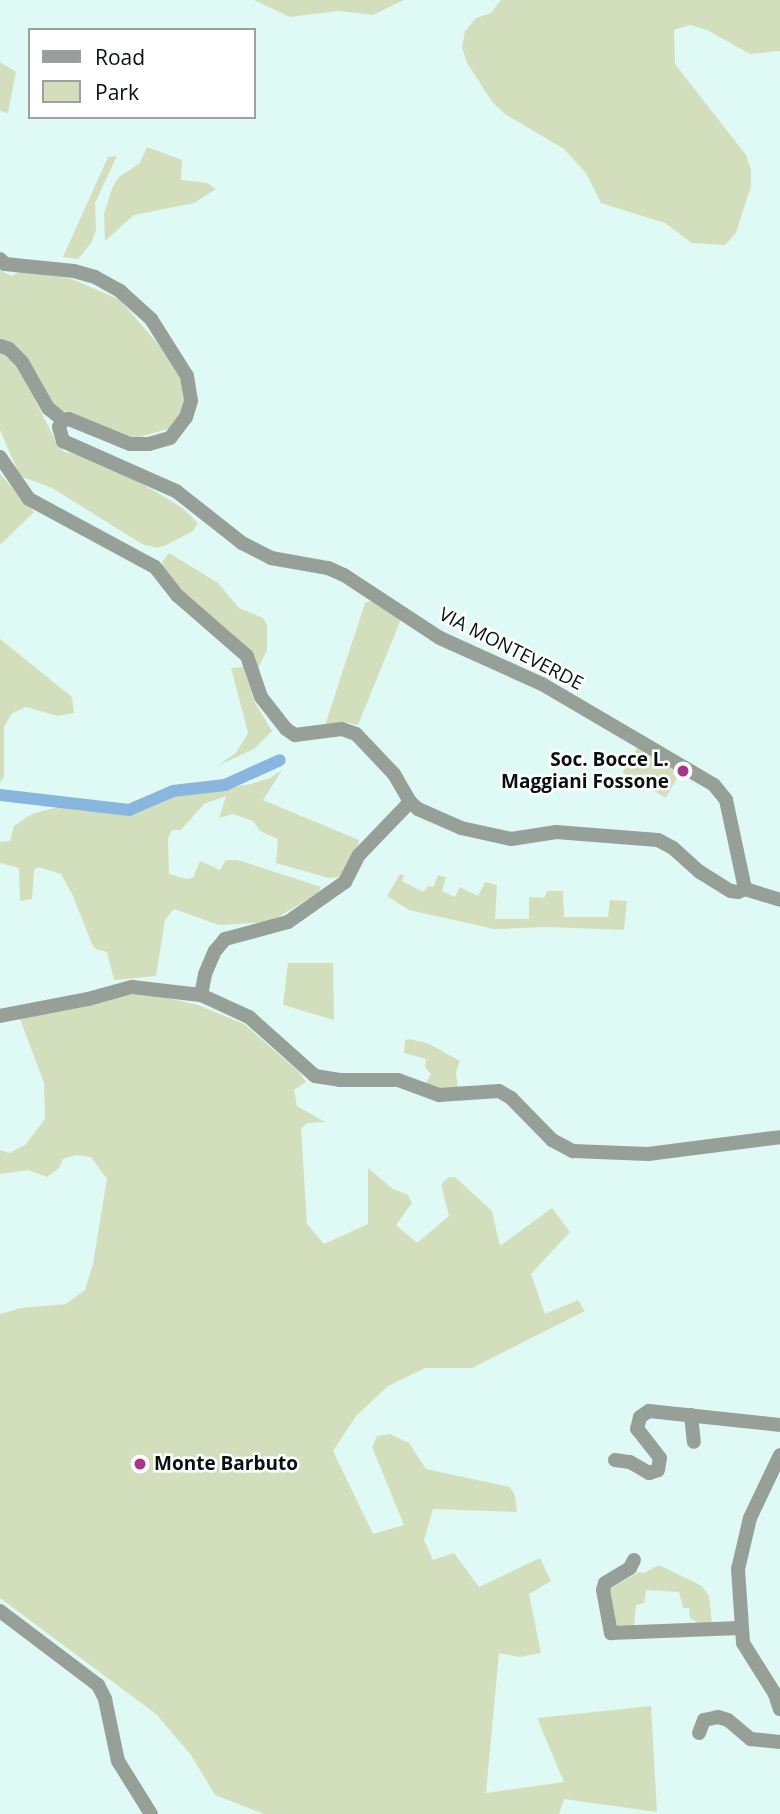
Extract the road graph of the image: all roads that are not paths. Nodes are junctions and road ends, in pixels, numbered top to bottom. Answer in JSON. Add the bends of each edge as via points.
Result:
{"nodes":[{"id":1,"x":0,"y":259,"type":"edge"},
{"id":2,"x":0,"y":346,"type":"edge"},
{"id":3,"x":63,"y":420,"type":"junction"},
{"id":4,"x":0,"y":457,"type":"edge"},
{"id":5,"x":410,"y":802,"type":"junction"},
{"id":6,"x":745,"y":889,"type":"junction"},
{"id":7,"x":780,"y":900,"type":"edge"},
{"id":8,"x":201,"y":995,"type":"junction"},
{"id":9,"x":0,"y":1016,"type":"edge"},
{"id":10,"x":780,"y":1137,"type":"edge"},
{"id":11,"x":691,"y":1415,"type":"junction"},
{"id":12,"x":780,"y":1425,"type":"edge"},
{"id":13,"x":694,"y":1442,"type":"dead end"},
{"id":14,"x":780,"y":1455,"type":"edge"},
{"id":15,"x":615,"y":1460,"type":"dead end"},
{"id":16,"x":634,"y":1560,"type":"dead end"},
{"id":17,"x":0,"y":1611,"type":"edge"},
{"id":18,"x":740,"y":1628,"type":"junction"},
{"id":19,"x":780,"y":1709,"type":"edge"},
{"id":20,"x":699,"y":1733,"type":"dead end"},
{"id":21,"x":780,"y":1742,"type":"edge"},
{"id":22,"x":151,"y":1814,"type":"edge"}],
"edges":[{"from":1,"to":3,"type":"street","via":[[5,264],[74,271],[120,291],[151,319],[179,359],[191,388],[187,417],[178,431],[160,442],[130,444],[80,422]]},
{"from":2,"to":3,"type":"street","name":"VIA MONTEVERDE","via":[[22,362],[48,408]]},
{"from":3,"to":6,"type":"street","name":"VIA MONTEVERDE","via":[[63,441],[176,491],[242,543],[271,558],[344,575],[440,638],[542,684],[715,785],[726,800]]},
{"from":4,"to":5,"type":"street","via":[[29,499],[155,567],[178,596],[247,656],[261,697],[286,729],[295,735],[342,729],[356,734],[394,774]]},
{"from":5,"to":6,"type":"street","via":[[451,824],[511,839],[556,832],[658,840],[731,891]]},
{"from":5,"to":8,"type":"street","via":[[359,855],[345,882],[288,922],[225,939],[215,951]]},
{"from":6,"to":7,"type":"street"},
{"from":8,"to":9,"type":"street","via":[[132,986]]},
{"from":8,"to":10,"type":"street","via":[[248,1017],[314,1076],[398,1080],[439,1095],[499,1091],[546,1136],[572,1151],[648,1154]]},
{"from":11,"to":12,"type":"street"},
{"from":11,"to":13,"type":"street"},
{"from":11,"to":15,"type":"street","via":[[656,1410],[639,1417],[637,1429],[660,1458],[658,1470],[649,1472]]},
{"from":14,"to":18,"type":"street","via":[[740,1550]]},
{"from":16,"to":18,"type":"street","via":[[630,1568],[605,1583],[611,1633]]},
{"from":17,"to":22,"type":"street","via":[[98,1685],[118,1761]]},
{"from":18,"to":19,"type":"street","via":[[743,1643]]},
{"from":20,"to":21,"type":"street","via":[[704,1720],[718,1717],[751,1739]]}]}
